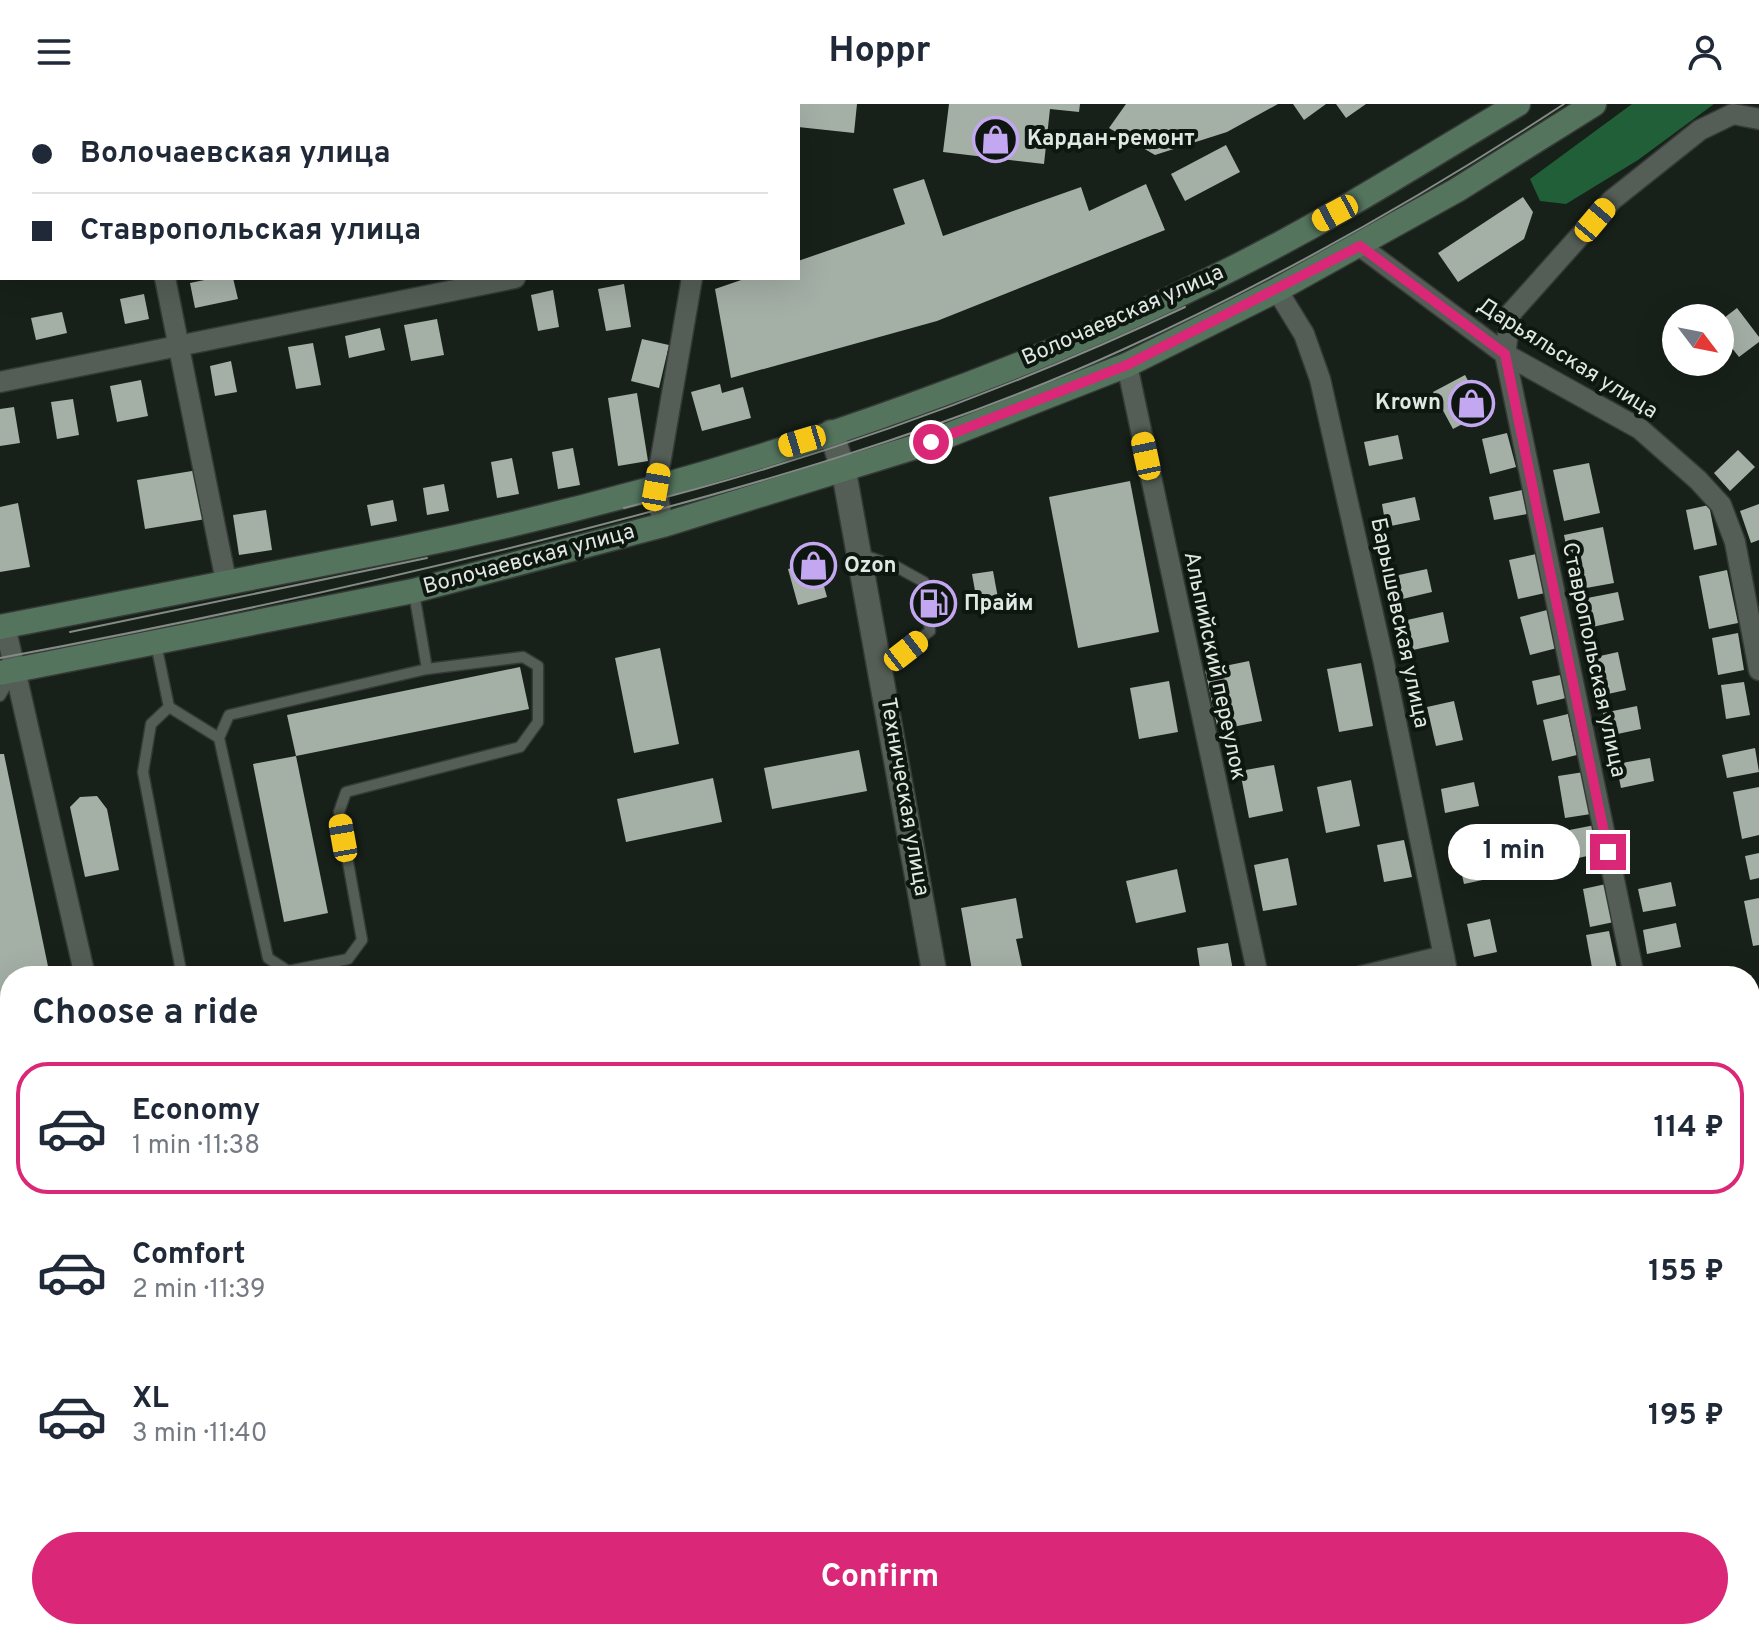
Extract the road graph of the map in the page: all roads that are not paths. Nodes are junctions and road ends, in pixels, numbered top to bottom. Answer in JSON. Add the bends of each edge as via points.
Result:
{"nodes":[{"id":1,"x":1518,"y":104,"type":"edge"},
{"id":2,"x":1594,"y":104,"type":"edge"},
{"id":3,"x":1759,"y":119,"type":"edge"},
{"id":4,"x":1360,"y":246,"type":"junction"},
{"id":5,"x":165,"y":280,"type":"edge"},
{"id":6,"x":505,"y":280,"type":"edge"},
{"id":7,"x":692,"y":280,"type":"edge"},
{"id":8,"x":1277,"y":290,"type":"junction"},
{"id":9,"x":181,"y":347,"type":"junction"},
{"id":10,"x":1505,"y":354,"type":"junction"},
{"id":11,"x":1127,"y":365,"type":"junction"},
{"id":12,"x":0,"y":382,"type":"edge"},
{"id":13,"x":831,"y":432,"type":"junction"},
{"id":14,"x":844,"y":472,"type":"junction"},
{"id":15,"x":656,"y":487,"type":"junction"},
{"id":16,"x":663,"y":525,"type":"junction"},
{"id":17,"x":857,"y":553,"type":"junction"},
{"id":18,"x":226,"y":581,"type":"junction"},
{"id":19,"x":413,"y":591,"type":"junction"},
{"id":20,"x":3,"y":627,"type":"edge"},
{"id":21,"x":155,"y":642,"type":"junction"},
{"id":22,"x":427,"y":669,"type":"junction"},
{"id":23,"x":881,"y":670,"type":"junction"},
{"id":24,"x":1759,"y":670,"type":"edge"},
{"id":25,"x":8,"y":671,"type":"edge"},
{"id":26,"x":0,"y":696,"type":"edge"},
{"id":27,"x":169,"y":707,"type":"junction"},
{"id":28,"x":219,"y":738,"type":"junction"},
{"id":29,"x":82,"y":966,"type":"edge"},
{"id":30,"x":180,"y":966,"type":"edge"},
{"id":31,"x":280,"y":966,"type":"edge"},
{"id":32,"x":313,"y":966,"type":"edge"},
{"id":33,"x":933,"y":966,"type":"edge"},
{"id":34,"x":1256,"y":966,"type":"edge"},
{"id":35,"x":1446,"y":966,"type":"edge"},
{"id":36,"x":1632,"y":966,"type":"edge"}],
"edges":[{"from":1,"to":13,"type":"main road","name":"Волочаевская улица","via":[[1335,213],[1087,337]]},
{"from":2,"to":4,"type":"main road","name":"Волочаевская улица"},
{"from":3,"to":10,"type":"street","via":[[1733,114],[1700,130],[1612,200],[1511,313]]},
{"from":4,"to":8,"type":"main road","name":"Волочаевская улица"},
{"from":4,"to":10,"type":"street","name":"Дарьяльская улица"},
{"from":5,"to":9,"type":"street"},
{"from":6,"to":9,"type":"street"},
{"from":7,"to":15,"type":"street"},
{"from":8,"to":11,"type":"main road","name":"Волочаевская улица"},
{"from":8,"to":35,"type":"street","name":"Барышевская улица","via":[[1304,334],[1320,379]]},
{"from":9,"to":12,"type":"street"},
{"from":9,"to":18,"type":"street"},
{"from":10,"to":24,"type":"street","name":"Дарьяльская улица","via":[[1640,429],[1721,505],[1735,542]]},
{"from":10,"to":36,"type":"street","name":"Ставропольская улица"},
{"from":11,"to":14,"type":"main road","name":"Волочаевская улица"},
{"from":11,"to":34,"type":"street","name":"Альпийский переулок"},
{"from":13,"to":14,"type":"street","name":"Техническая улица"},
{"from":13,"to":15,"type":"main road","name":"Волочаевская улица"},
{"from":14,"to":16,"type":"main road","name":"Волочаевская улица"},
{"from":14,"to":17,"type":"street","name":"Техническая улица"},
{"from":15,"to":16,"type":"street"},
{"from":15,"to":18,"type":"main road","name":"Волочаевская улица","via":[[402,549]]},
{"from":16,"to":19,"type":"main road","name":"Волочаевская улица"},
{"from":17,"to":23,"type":"street","name":"Техническая улица"},
{"from":17,"to":23,"type":"lane","via":[[924,582],[930,631]]},
{"from":18,"to":20,"type":"main road","name":"Волочаевская улица"},
{"from":19,"to":21,"type":"main road","name":"Волочаевская улица"},
{"from":19,"to":22,"type":"lane"},
{"from":20,"to":25,"type":"street"},
{"from":21,"to":25,"type":"main road","name":"Волочаевская улица"},
{"from":21,"to":27,"type":"lane"},
{"from":22,"to":28,"type":"lane","via":[[229,715]]},
{"from":22,"to":32,"type":"lane","via":[[523,657],[538,666],[538,722],[520,747],[346,792],[339,812],[362,940],[348,959]]},
{"from":23,"to":33,"type":"street","name":"Техническая улица"},
{"from":25,"to":26,"type":"lane"},
{"from":25,"to":29,"type":"street"},
{"from":27,"to":28,"type":"lane"},
{"from":27,"to":30,"type":"lane","via":[[151,724],[143,772]]},
{"from":28,"to":31,"type":"lane","via":[[268,958]]}]}
